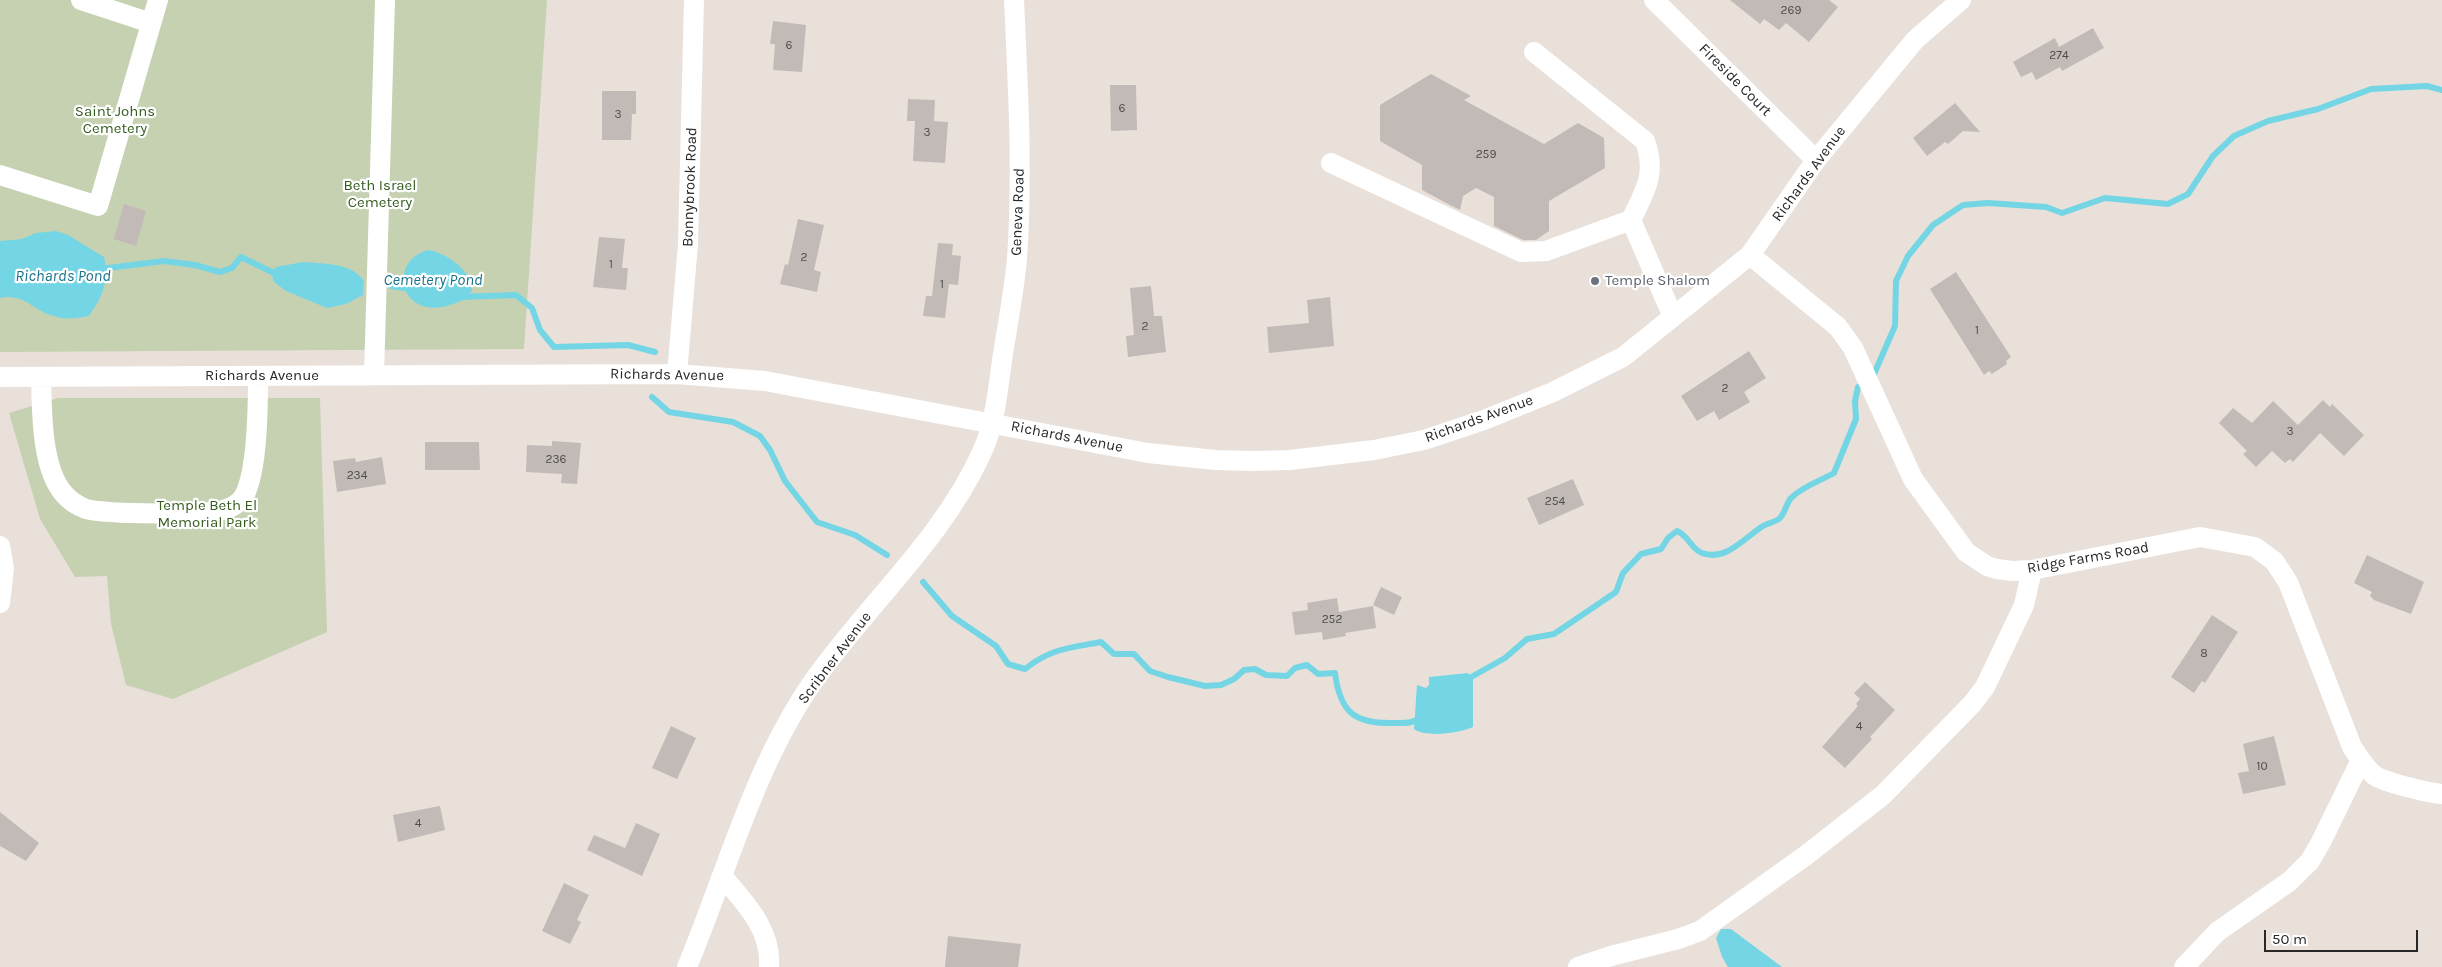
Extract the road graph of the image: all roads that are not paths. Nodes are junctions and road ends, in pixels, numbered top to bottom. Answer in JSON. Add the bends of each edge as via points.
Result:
{"nodes":[{"id":1,"x":81,"y":0,"type":"edge"},
{"id":2,"x":158,"y":0,"type":"edge"},
{"id":3,"x":386,"y":0,"type":"edge"},
{"id":4,"x":694,"y":0,"type":"edge"},
{"id":5,"x":1014,"y":0,"type":"edge"},
{"id":6,"x":1654,"y":0,"type":"edge"},
{"id":7,"x":1961,"y":0,"type":"edge"},
{"id":8,"x":151,"y":23,"type":"junction"},
{"id":9,"x":1534,"y":52,"type":"dead end"},
{"id":10,"x":1816,"y":160,"type":"junction"},
{"id":11,"x":1332,"y":163,"type":"dead end"},
{"id":12,"x":0,"y":175,"type":"edge"},
{"id":13,"x":1631,"y":220,"type":"junction"},
{"id":14,"x":1750,"y":255,"type":"junction"},
{"id":15,"x":1673,"y":317,"type":"junction"},
{"id":16,"x":677,"y":374,"type":"junction"},
{"id":17,"x":374,"y":375,"type":"junction"},
{"id":18,"x":258,"y":376,"type":"junction"},
{"id":19,"x":0,"y":377,"type":"edge"},
{"id":20,"x":41,"y":377,"type":"junction"},
{"id":21,"x":992,"y":423,"type":"junction"},
{"id":22,"x":0,"y":546,"type":"edge"},
{"id":23,"x":2032,"y":570,"type":"junction"},
{"id":24,"x":0,"y":603,"type":"edge"},
{"id":25,"x":2361,"y":760,"type":"junction"},
{"id":26,"x":2442,"y":794,"type":"edge"},
{"id":27,"x":723,"y":877,"type":"junction"},
{"id":28,"x":687,"y":967,"type":"edge"},
{"id":29,"x":768,"y":967,"type":"edge"},
{"id":30,"x":1578,"y":967,"type":"edge"},
{"id":31,"x":2184,"y":967,"type":"edge"}],
"edges":[{"from":1,"to":8,"type":"street"},
{"from":2,"to":8,"type":"street"},
{"from":3,"to":17,"type":"street"},
{"from":4,"to":16,"type":"street","name":"Bonnybrook Road","via":[[688,244]]},
{"from":5,"to":21,"type":"street","name":"Geneva Road","via":[[1021,156],[1017,261]]},
{"from":6,"to":10,"type":"street","name":"Fireside Court"},
{"from":7,"to":10,"type":"street","name":"Richards Avenue","via":[[1915,40]]},
{"from":8,"to":12,"type":"street","via":[[98,206]]},
{"from":9,"to":13,"type":"street","via":[[1645,141],[1651,165],[1649,180]]},
{"from":10,"to":14,"type":"street","name":"Richards Avenue"},
{"from":11,"to":13,"type":"street","via":[[1521,252],[1546,251]]},
{"from":13,"to":15,"type":"street"},
{"from":14,"to":15,"type":"street","name":"Richards Avenue"},
{"from":14,"to":23,"type":"street","name":"Ridge Farms Road","via":[[1838,327],[1853,348],[1913,479],[1966,552],[1987,566]]},
{"from":15,"to":21,"type":"street","name":"Richards Avenue","via":[[1623,357],[1553,392],[1424,440],[1374,450],[1290,460],[1215,460],[1148,453]]},
{"from":16,"to":17,"type":"street","name":"Richards Avenue"},
{"from":16,"to":21,"type":"street","name":"Richards Avenue","via":[[765,381]]},
{"from":17,"to":18,"type":"street","name":"Richards Avenue"},
{"from":18,"to":20,"type":"street","name":"Richards Avenue"},
{"from":18,"to":20,"type":"street","via":[[258,424],[249,482],[244,496],[236,504],[226,510],[206,512],[115,513],[74,503],[59,488],[42,419]]},
{"from":19,"to":20,"type":"street","name":"Richards Avenue"},
{"from":21,"to":27,"type":"street","name":"Scribner Avenue","via":[[982,452],[951,506],[918,554],[811,686],[792,716],[758,787]]},
{"from":22,"to":24,"type":"street","via":[[4,568]]},
{"from":23,"to":25,"type":"street","name":"Ridge Farms Road","via":[[2200,537],[2256,547],[2274,561],[2288,582],[2352,747]]},
{"from":23,"to":30,"type":"street","via":[[2024,605],[1986,687],[1884,795],[1700,931]]},
{"from":25,"to":26,"type":"street","name":"Ridge Farms Road","via":[[2374,776]]},
{"from":25,"to":31,"type":"street","via":[[2310,860],[2290,881],[2217,932]]},
{"from":27,"to":28,"type":"street","name":"Scribner Avenue"},
{"from":27,"to":29,"type":"street","via":[[762,928],[768,946]]}]}
